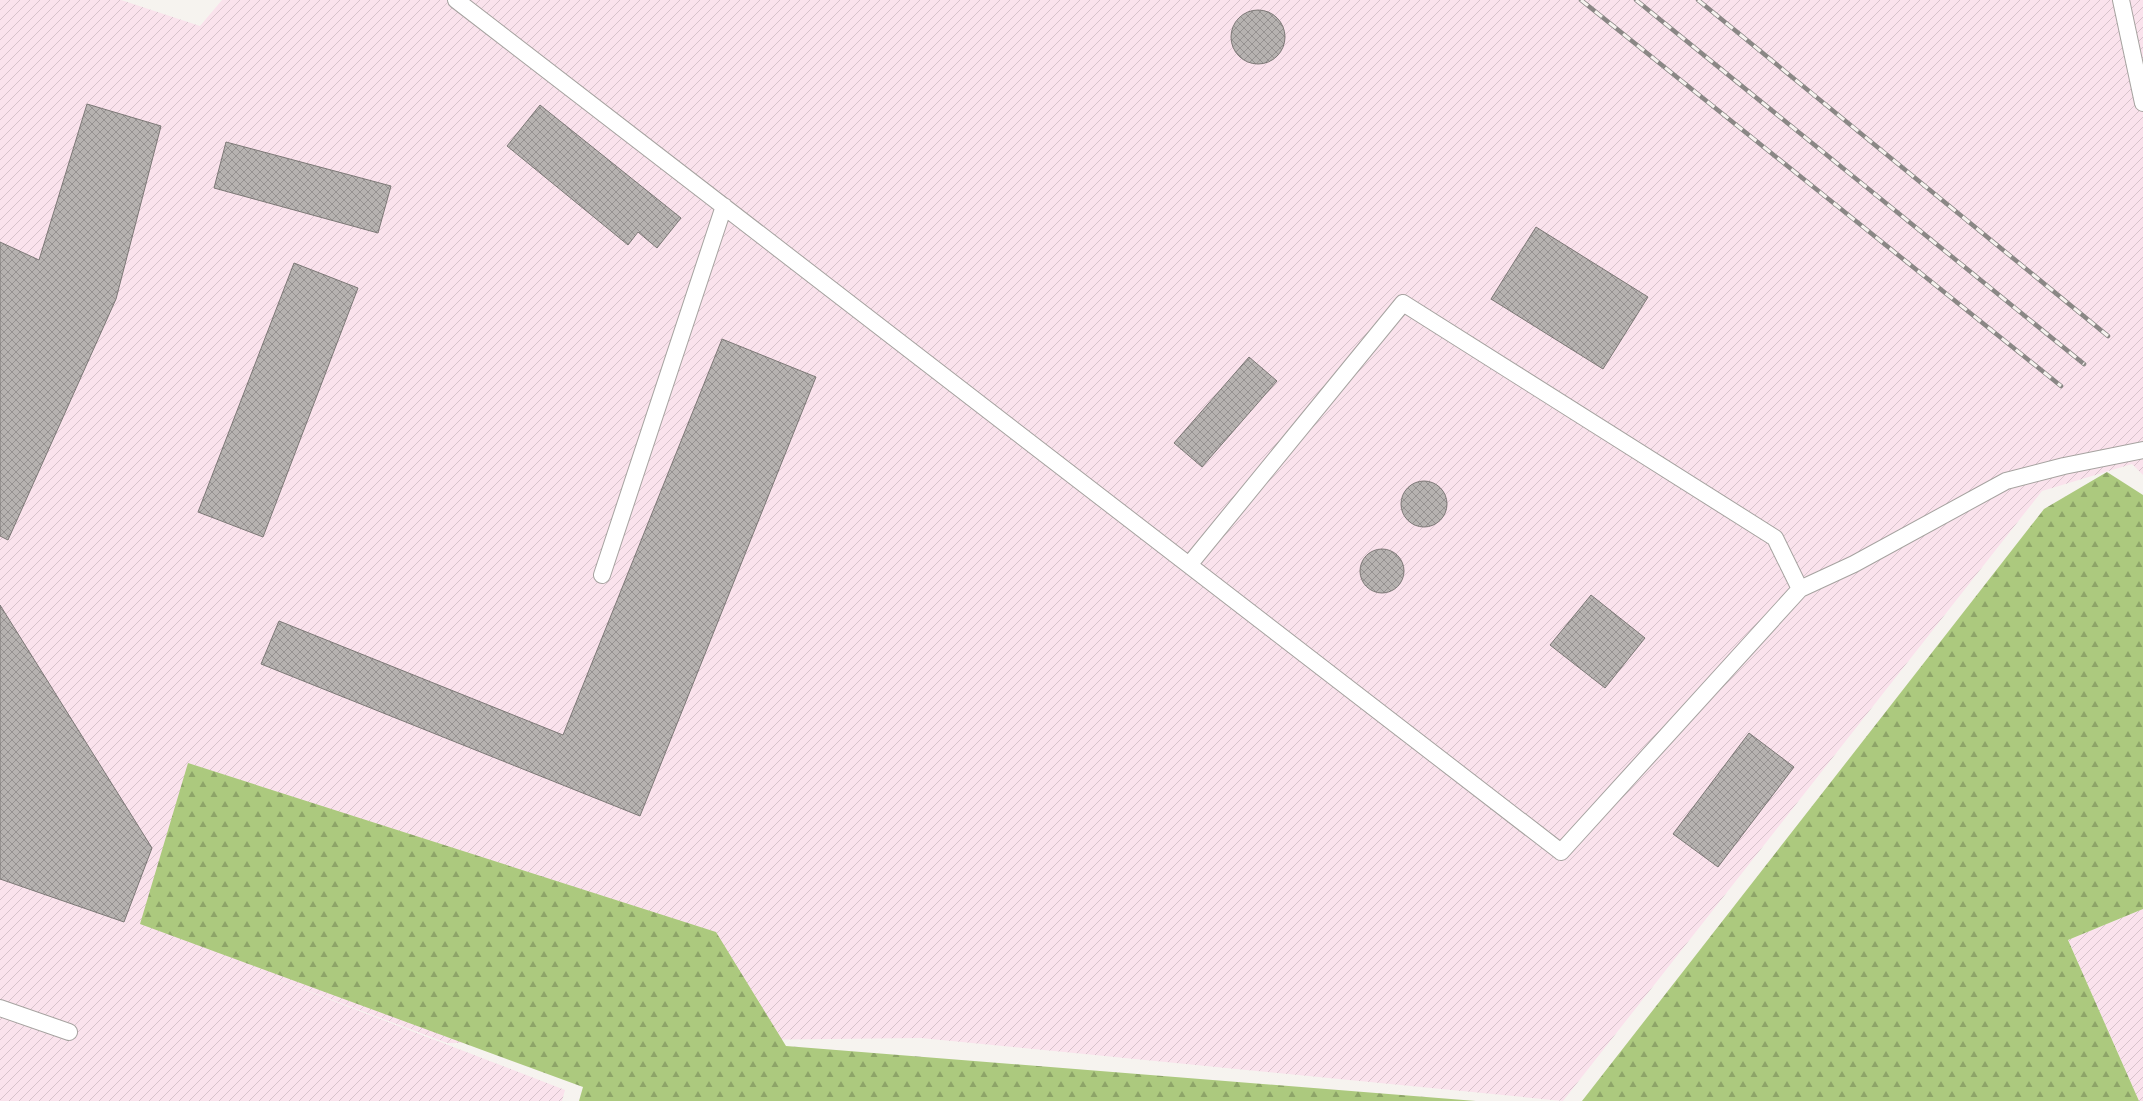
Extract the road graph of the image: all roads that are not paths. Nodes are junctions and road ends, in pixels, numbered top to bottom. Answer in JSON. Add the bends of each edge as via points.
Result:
{"nodes":[{"id":1,"x":456,"y":0,"type":"edge"},
{"id":2,"x":2121,"y":0,"type":"edge"},
{"id":3,"x":2143,"y":103,"type":"edge"},
{"id":4,"x":724,"y":206,"type":"junction"},
{"id":5,"x":2143,"y":450,"type":"edge"},
{"id":6,"x":1189,"y":566,"type":"junction"},
{"id":7,"x":602,"y":575,"type":"dead end"},
{"id":8,"x":1800,"y":589,"type":"junction"},
{"id":9,"x":0,"y":1008,"type":"edge"},
{"id":10,"x":70,"y":1032,"type":"dead end"}],
"edges":[{"from":1,"to":4,"type":"lane"},
{"from":2,"to":3,"type":"lane"},
{"from":4,"to":6,"type":"lane"},
{"from":4,"to":7,"type":"lane"},
{"from":5,"to":8,"type":"lane","via":[[2006,481],[1854,564]]},
{"from":6,"to":8,"type":"lane","via":[[1561,852]]},
{"from":6,"to":8,"type":"lane","via":[[1403,303],[1775,538]]},
{"from":9,"to":10,"type":"lane"}]}
